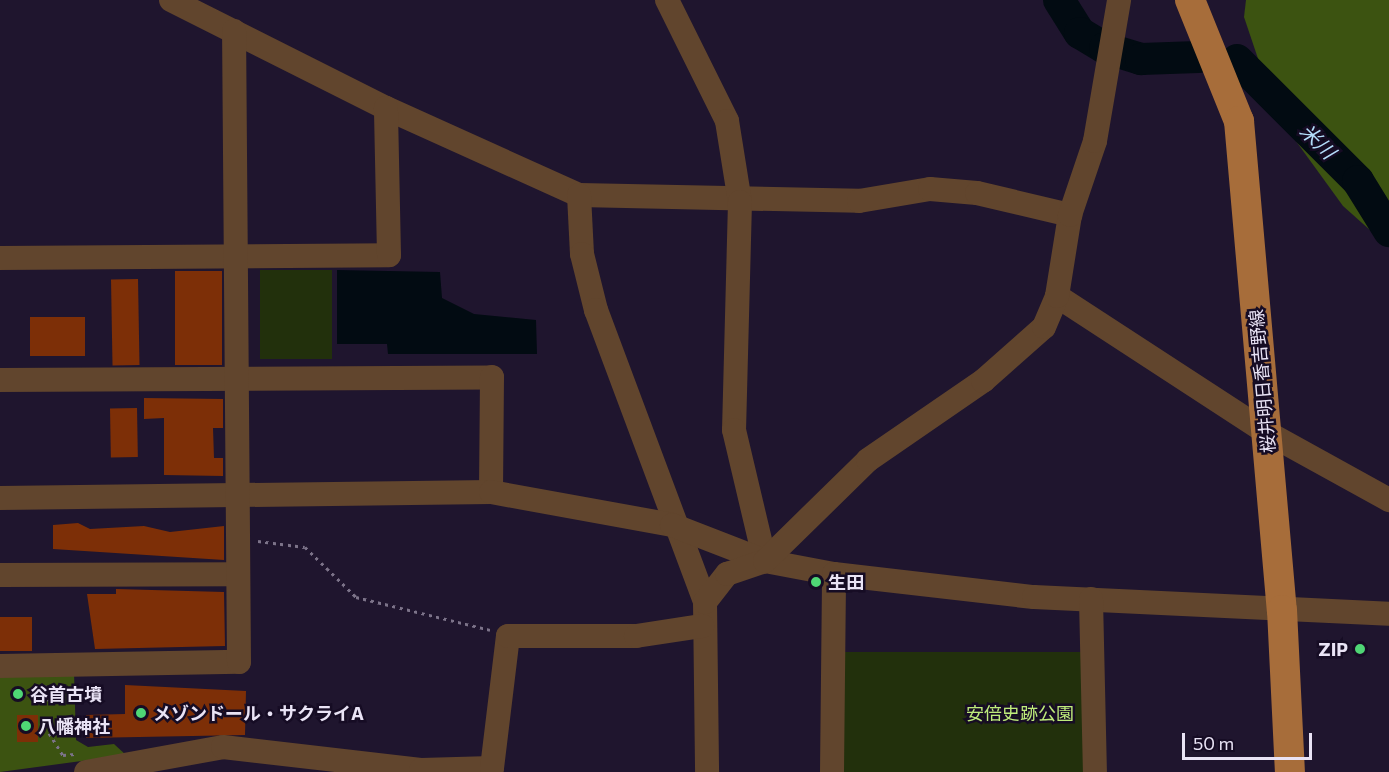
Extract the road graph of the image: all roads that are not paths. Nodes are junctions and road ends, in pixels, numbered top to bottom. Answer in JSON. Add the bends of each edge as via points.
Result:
{"nodes":[{"id":1,"x":171,"y":0,"type":"edge"},
{"id":2,"x":667,"y":0,"type":"edge"},
{"id":3,"x":1119,"y":0,"type":"edge"},
{"id":4,"x":1190,"y":0,"type":"edge"},
{"id":5,"x":234,"y":31,"type":"junction"},
{"id":6,"x":386,"y":108,"type":"junction"},
{"id":7,"x":579,"y":195,"type":"junction"},
{"id":8,"x":740,"y":202,"type":"junction"},
{"id":9,"x":1070,"y":214,"type":"junction"},
{"id":10,"x":235,"y":253,"type":"junction"},
{"id":11,"x":0,"y":258,"type":"edge"},
{"id":12,"x":1057,"y":296,"type":"junction"},
{"id":13,"x":235,"y":379,"type":"junction"},
{"id":14,"x":0,"y":380,"type":"edge"},
{"id":15,"x":1266,"y":432,"type":"junction"},
{"id":16,"x":491,"y":492,"type":"junction"},
{"id":17,"x":236,"y":494,"type":"junction"},
{"id":18,"x":0,"y":498,"type":"edge"},
{"id":19,"x":1389,"y":500,"type":"edge"},
{"id":20,"x":672,"y":525,"type":"junction"},
{"id":21,"x":765,"y":561,"type":"junction"},
{"id":22,"x":238,"y":574,"type":"junction"},
{"id":23,"x":834,"y":574,"type":"junction"},
{"id":24,"x":0,"y":575,"type":"edge"},
{"id":25,"x":1091,"y":599,"type":"junction"},
{"id":26,"x":1282,"y":610,"type":"junction"},
{"id":27,"x":704,"y":614,"type":"junction"},
{"id":28,"x":1389,"y":614,"type":"edge"},
{"id":29,"x":0,"y":666,"type":"edge"},
{"id":30,"x":86,"y":772,"type":"edge"},
{"id":31,"x":707,"y":772,"type":"edge"},
{"id":32,"x":832,"y":772,"type":"edge"},
{"id":33,"x":1095,"y":772,"type":"edge"},
{"id":34,"x":1290,"y":772,"type":"edge"}],
"edges":[{"from":1,"to":5,"type":"street"},
{"from":2,"to":8,"type":"street","via":[[727,121]]},
{"from":3,"to":9,"type":"street","via":[[1095,141]]},
{"from":4,"to":15,"type":"main road","name":"桜井明日香吉野線","via":[[1239,121]]},
{"from":5,"to":6,"type":"street"},
{"from":5,"to":10,"type":"street"},
{"from":6,"to":7,"type":"street"},
{"from":6,"to":10,"type":"street","via":[[389,255]]},
{"from":7,"to":8,"type":"street"},
{"from":7,"to":20,"type":"street","via":[[582,254],[596,310]]},
{"from":8,"to":9,"type":"street","via":[[859,201],[930,189],[977,193]]},
{"from":8,"to":21,"type":"street","via":[[734,430]]},
{"from":9,"to":12,"type":"street"},
{"from":10,"to":11,"type":"street"},
{"from":10,"to":13,"type":"street"},
{"from":12,"to":15,"type":"street"},
{"from":12,"to":21,"type":"street","via":[[1044,327],[983,381],[868,459]]},
{"from":13,"to":14,"type":"street"},
{"from":13,"to":16,"type":"street","via":[[492,377]]},
{"from":13,"to":17,"type":"street"},
{"from":15,"to":19,"type":"street"},
{"from":15,"to":26,"type":"main road","name":"桜井明日香吉野線"},
{"from":16,"to":17,"type":"street"},
{"from":16,"to":20,"type":"street"},
{"from":17,"to":18,"type":"street"},
{"from":17,"to":22,"type":"street"},
{"from":20,"to":21,"type":"street"},
{"from":20,"to":27,"type":"street"},
{"from":21,"to":23,"type":"street"},
{"from":21,"to":27,"type":"street","via":[[727,574]]},
{"from":22,"to":24,"type":"street"},
{"from":22,"to":29,"type":"street","via":[[239,662]]},
{"from":23,"to":25,"type":"street"},
{"from":23,"to":32,"type":"street"},
{"from":25,"to":26,"type":"street"},
{"from":25,"to":33,"type":"street"},
{"from":26,"to":28,"type":"street"},
{"from":26,"to":34,"type":"main road","name":"桜井明日香吉野線"},
{"from":27,"to":30,"type":"street","via":[[636,636],[508,636],[492,768],[421,770],[223,747]]},
{"from":27,"to":31,"type":"street"}]}
